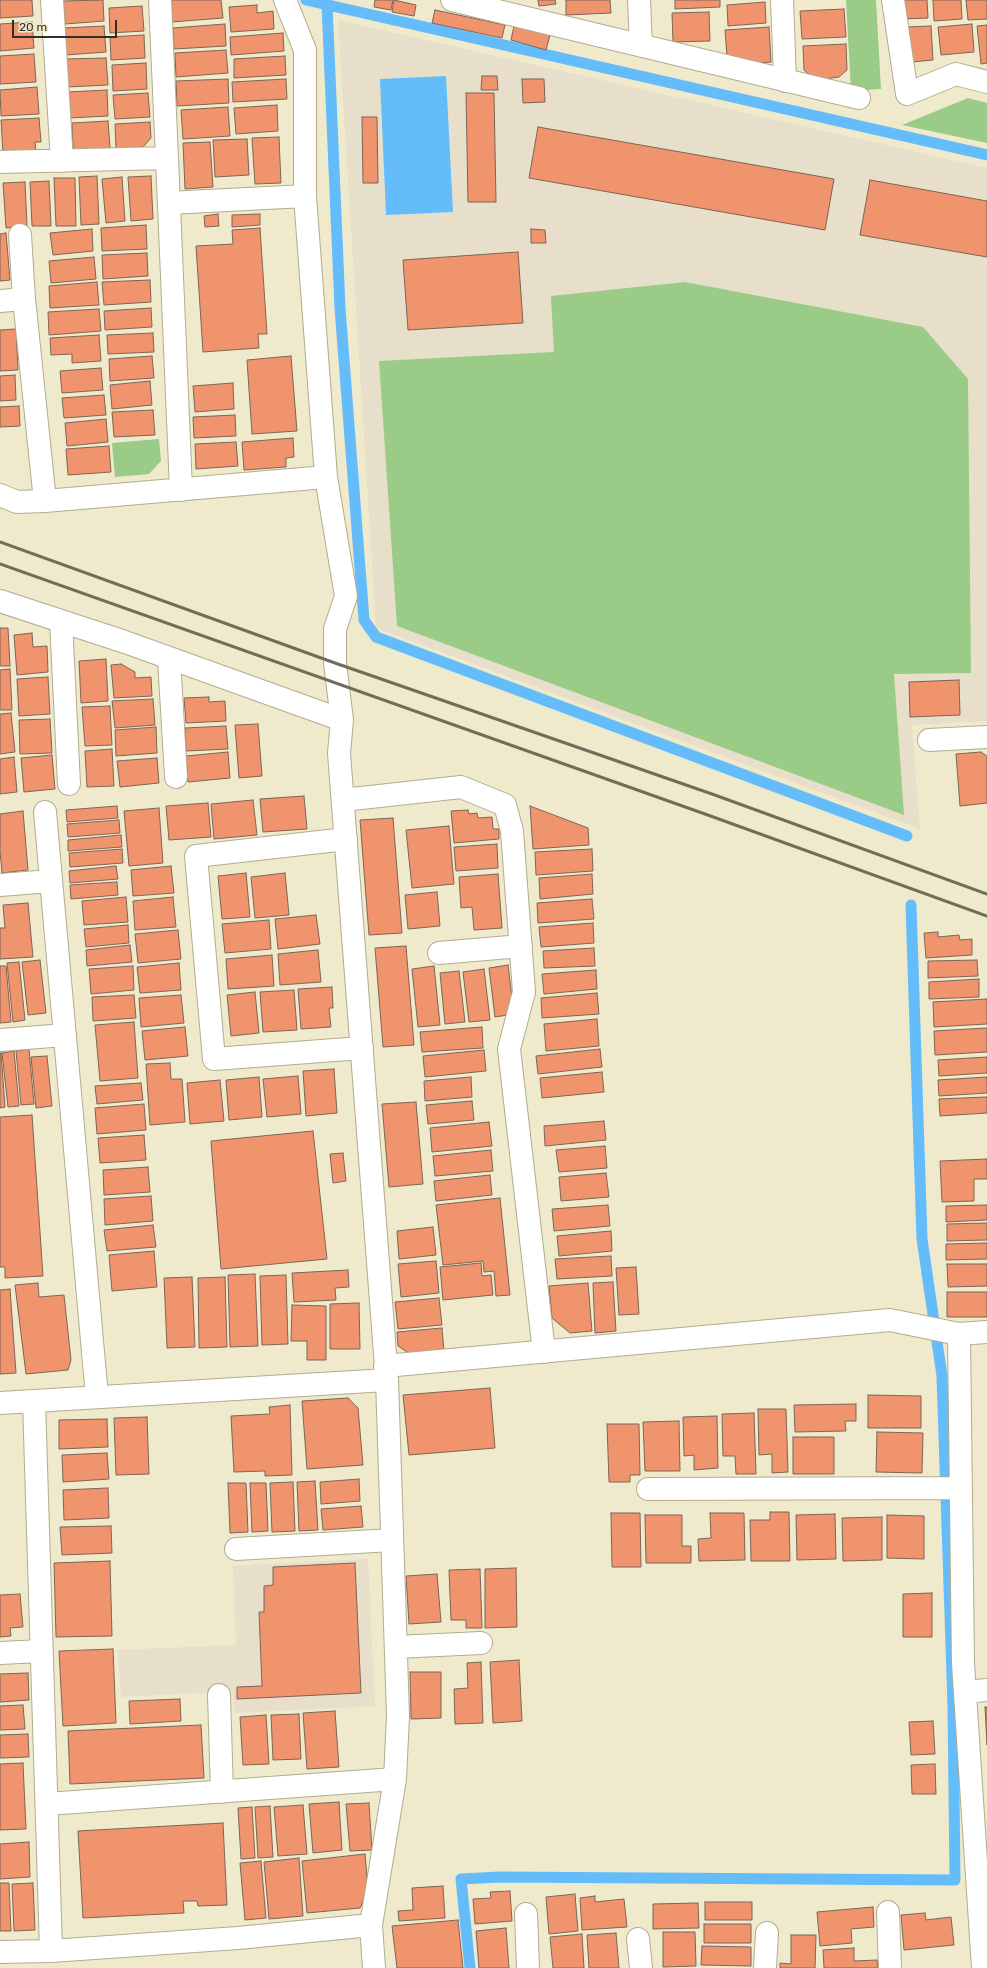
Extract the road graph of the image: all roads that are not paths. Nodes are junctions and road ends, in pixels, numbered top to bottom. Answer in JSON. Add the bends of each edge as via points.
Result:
{"nodes":[{"id":1,"x":52,"y":0,"type":"edge"},
{"id":2,"x":160,"y":0,"type":"edge"},
{"id":3,"x":452,"y":0,"type":"edge"},
{"id":4,"x":639,"y":0,"type":"edge"},
{"id":5,"x":782,"y":0,"type":"edge"},
{"id":6,"x":893,"y":0,"type":"edge"},
{"id":7,"x":287,"y":4,"type":"edge"},
{"id":8,"x":487,"y":4,"type":"edge"},
{"id":9,"x":641,"y":46,"type":"junction"},
{"id":10,"x":785,"y":81,"type":"junction"},
{"id":11,"x":987,"y":82,"type":"edge"},
{"id":12,"x":859,"y":98,"type":"dead end"},
{"id":13,"x":167,"y":158,"type":"junction"},
{"id":14,"x":62,"y":161,"type":"junction"},
{"id":15,"x":0,"y":162,"type":"edge"},
{"id":16,"x":305,"y":196,"type":"junction"},
{"id":17,"x":169,"y":203,"type":"junction"},
{"id":18,"x":20,"y":235,"type":"dead end"},
{"id":19,"x":24,"y":299,"type":"junction"},
{"id":20,"x":0,"y":301,"type":"edge"},
{"id":21,"x":326,"y":477,"type":"junction"},
{"id":22,"x":181,"y":490,"type":"junction"},
{"id":23,"x":0,"y":495,"type":"edge"},
{"id":24,"x":45,"y":501,"type":"junction"},
{"id":25,"x":0,"y":601,"type":"edge"},
{"id":26,"x":61,"y":622,"type":"junction"},
{"id":27,"x":169,"y":659,"type":"junction"},
{"id":28,"x":342,"y":720,"type":"junction"},
{"id":29,"x":987,"y":737,"type":"edge"},
{"id":30,"x":929,"y":740,"type":"dead end"},
{"id":31,"x":176,"y":777,"type":"dead end"},
{"id":32,"x":69,"y":784,"type":"dead end"},
{"id":33,"x":343,"y":800,"type":"junction"},
{"id":34,"x":45,"y":812,"type":"dead end"},
{"id":35,"x":346,"y":839,"type":"junction"},
{"id":36,"x":51,"y":881,"type":"junction"},
{"id":37,"x":0,"y":885,"type":"edge"},
{"id":38,"x":521,"y":946,"type":"junction"},
{"id":39,"x":439,"y":953,"type":"dead end"},
{"id":40,"x":65,"y":1035,"type":"junction"},
{"id":41,"x":0,"y":1040,"type":"edge"},
{"id":42,"x":362,"y":1048,"type":"junction"},
{"id":43,"x":951,"y":1332,"type":"junction"},
{"id":44,"x":987,"y":1332,"type":"edge"},
{"id":45,"x":544,"y":1352,"type":"junction"},
{"id":46,"x":386,"y":1373,"type":"junction"},
{"id":47,"x":97,"y":1398,"type":"junction"},
{"id":48,"x":34,"y":1401,"type":"junction"},
{"id":49,"x":0,"y":1403,"type":"edge"},
{"id":50,"x":950,"y":1488,"type":"junction"},
{"id":51,"x":648,"y":1489,"type":"dead end"},
{"id":52,"x":392,"y":1540,"type":"junction"},
{"id":53,"x":236,"y":1549,"type":"dead end"},
{"id":54,"x":480,"y":1643,"type":"dead end"},
{"id":55,"x":396,"y":1647,"type":"junction"},
{"id":56,"x":41,"y":1651,"type":"junction"},
{"id":57,"x":0,"y":1652,"type":"edge"},
{"id":58,"x":987,"y":1690,"type":"edge"},
{"id":59,"x":965,"y":1692,"type":"junction"},
{"id":60,"x":219,"y":1695,"type":"dead end"},
{"id":61,"x":395,"y":1779,"type":"junction"},
{"id":62,"x":222,"y":1792,"type":"junction"},
{"id":63,"x":47,"y":1804,"type":"junction"},
{"id":64,"x":981,"y":1837,"type":"edge"},
{"id":65,"x":888,"y":1912,"type":"dead end"},
{"id":66,"x":526,"y":1914,"type":"dead end"},
{"id":67,"x":372,"y":1925,"type":"junction"},
{"id":68,"x":767,"y":1933,"type":"dead end"},
{"id":69,"x":638,"y":1939,"type":"dead end"},
{"id":70,"x":51,"y":1951,"type":"junction"},
{"id":71,"x":0,"y":1952,"type":"edge"},
{"id":72,"x":374,"y":1968,"type":"edge"},
{"id":73,"x":528,"y":1968,"type":"edge"},
{"id":74,"x":641,"y":1968,"type":"edge"},
{"id":75,"x":765,"y":1968,"type":"edge"},
{"id":76,"x":890,"y":1968,"type":"edge"},
{"id":77,"x":983,"y":1968,"type":"edge"}],
"edges":[{"from":1,"to":14,"type":"street"},
{"from":2,"to":13,"type":"street"},
{"from":3,"to":8,"type":"street"},
{"from":4,"to":9,"type":"street"},
{"from":5,"to":10,"type":"street"},
{"from":6,"to":11,"type":"street","via":[[907,94],[956,74]]},
{"from":7,"to":16,"type":"street","via":[[306,50]]},
{"from":8,"to":9,"type":"street"},
{"from":9,"to":10,"type":"street"},
{"from":10,"to":12,"type":"street"},
{"from":13,"to":14,"type":"street"},
{"from":13,"to":17,"type":"street"},
{"from":14,"to":15,"type":"street"},
{"from":16,"to":17,"type":"street"},
{"from":16,"to":21,"type":"street"},
{"from":17,"to":22,"type":"street"},
{"from":18,"to":19,"type":"street"},
{"from":19,"to":20,"type":"street"},
{"from":19,"to":24,"type":"street"},
{"from":21,"to":22,"type":"street"},
{"from":21,"to":28,"type":"street","via":[[346,596],[335,630],[335,663]]},
{"from":22,"to":24,"type":"street"},
{"from":23,"to":24,"type":"street","via":[[17,502]]},
{"from":25,"to":26,"type":"street"},
{"from":26,"to":27,"type":"street"},
{"from":26,"to":32,"type":"street"},
{"from":27,"to":28,"type":"street"},
{"from":27,"to":31,"type":"street"},
{"from":28,"to":33,"type":"street","via":[[339,753]]},
{"from":29,"to":30,"type":"street"},
{"from":33,"to":35,"type":"street"},
{"from":33,"to":38,"type":"street","via":[[460,787],[505,805],[512,831]]},
{"from":34,"to":36,"type":"street"},
{"from":35,"to":42,"type":"street"},
{"from":35,"to":42,"type":"street","via":[[196,856],[214,1059]]},
{"from":36,"to":37,"type":"street"},
{"from":36,"to":40,"type":"street"},
{"from":38,"to":39,"type":"street"},
{"from":38,"to":45,"type":"street","via":[[524,992],[509,1049]]},
{"from":40,"to":41,"type":"street"},
{"from":40,"to":47,"type":"street"},
{"from":42,"to":46,"type":"street"},
{"from":43,"to":44,"type":"street"},
{"from":43,"to":45,"type":"street","via":[[890,1320]]},
{"from":43,"to":50,"type":"street"},
{"from":45,"to":46,"type":"street"},
{"from":46,"to":47,"type":"street"},
{"from":46,"to":52,"type":"street"},
{"from":47,"to":48,"type":"street"},
{"from":48,"to":49,"type":"street"},
{"from":48,"to":56,"type":"street"},
{"from":50,"to":51,"type":"street"},
{"from":50,"to":59,"type":"street"},
{"from":52,"to":53,"type":"street"},
{"from":52,"to":55,"type":"street"},
{"from":54,"to":55,"type":"street"},
{"from":55,"to":61,"type":"street","via":[[398,1716]]},
{"from":56,"to":57,"type":"street"},
{"from":56,"to":63,"type":"street"},
{"from":58,"to":59,"type":"street"},
{"from":59,"to":64,"type":"street"},
{"from":60,"to":62,"type":"street"},
{"from":61,"to":62,"type":"street"},
{"from":61,"to":67,"type":"street"},
{"from":62,"to":63,"type":"street"},
{"from":63,"to":70,"type":"street"},
{"from":64,"to":77,"type":"street"},
{"from":65,"to":76,"type":"street"},
{"from":66,"to":73,"type":"street"},
{"from":67,"to":70,"type":"street","via":[[238,1938]]},
{"from":67,"to":72,"type":"street"},
{"from":68,"to":75,"type":"street"},
{"from":69,"to":74,"type":"street"},
{"from":70,"to":71,"type":"street"}]}
